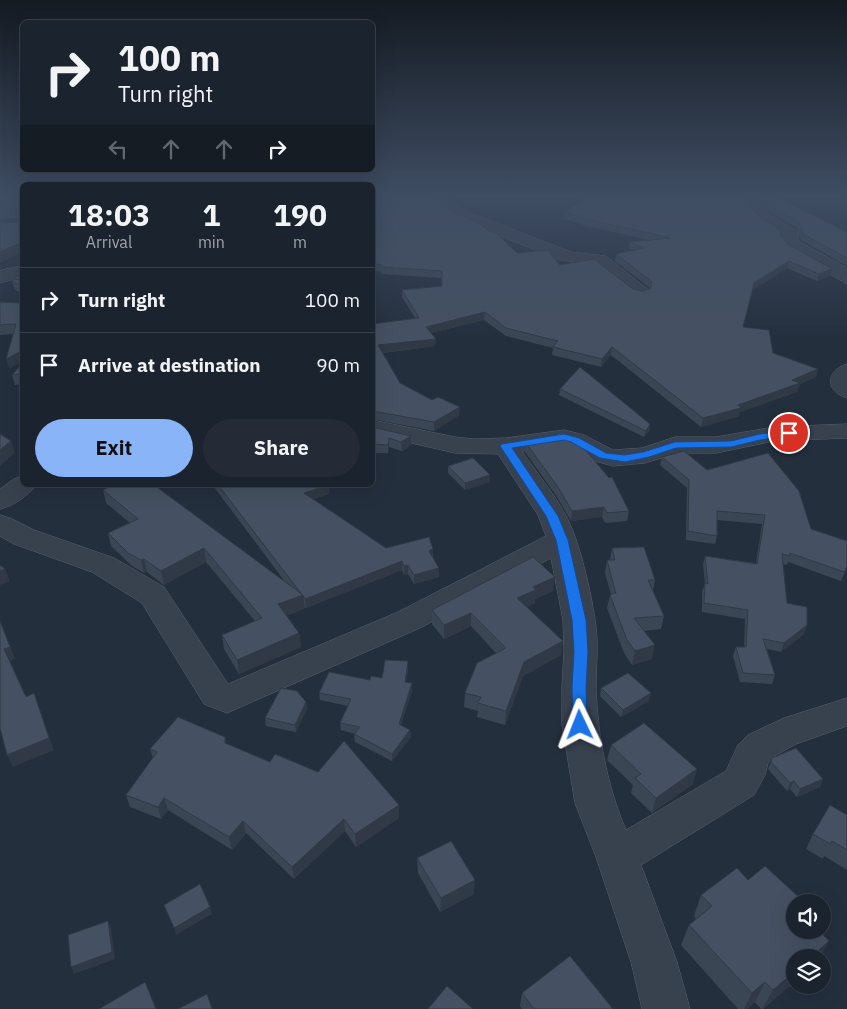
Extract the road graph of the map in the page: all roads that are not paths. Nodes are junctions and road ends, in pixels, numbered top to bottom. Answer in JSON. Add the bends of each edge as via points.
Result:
{"nodes":[{"id":1,"x":536,"y":244,"type":"edge"},
{"id":2,"x":792,"y":244,"type":"edge"},
{"id":3,"x":20,"y":272,"type":"edge"},
{"id":4,"x":847,"y":276,"type":"edge"},
{"id":5,"x":0,"y":277,"type":"edge"},
{"id":6,"x":640,"y":291,"type":"edge"},
{"id":7,"x":847,"y":372,"type":"edge"},
{"id":8,"x":847,"y":391,"type":"edge"},
{"id":9,"x":375,"y":428,"type":"edge"},
{"id":10,"x":847,"y":431,"type":"edge"},
{"id":11,"x":506,"y":446,"type":"junction"},
{"id":12,"x":20,"y":487,"type":"edge"},
{"id":13,"x":0,"y":501,"type":"edge"},
{"id":14,"x":0,"y":524,"type":"edge"},
{"id":15,"x":562,"y":540,"type":"junction"},
{"id":16,"x":847,"y":712,"type":"edge"},
{"id":17,"x":617,"y":858,"type":"junction"},
{"id":18,"x":666,"y":1009,"type":"edge"}],
"edges":[{"from":1,"to":6,"type":"street","via":[[577,259],[600,260]]},
{"from":2,"to":4,"type":"street"},
{"from":3,"to":5,"type":"street"},
{"from":7,"to":8,"type":"street","via":[[841,379]]},
{"from":9,"to":11,"type":"street","via":[[455,445]]},
{"from":10,"to":11,"type":"street","via":[[774,434],[716,445],[675,445],[625,458],[604,456],[564,437]]},
{"from":11,"to":15,"type":"street","via":[[535,487]]},
{"from":12,"to":13,"type":"street"},
{"from":14,"to":15,"type":"street","via":[[24,537],[103,565],[153,595],[216,694],[227,699],[409,620]]},
{"from":15,"to":17,"type":"street","via":[[579,620],[580,725],[585,761],[594,803]]},
{"from":16,"to":17,"type":"street","via":[[760,745],[752,753],[747,775],[740,783]]},
{"from":17,"to":18,"type":"street","via":[[654,962]]}]}
